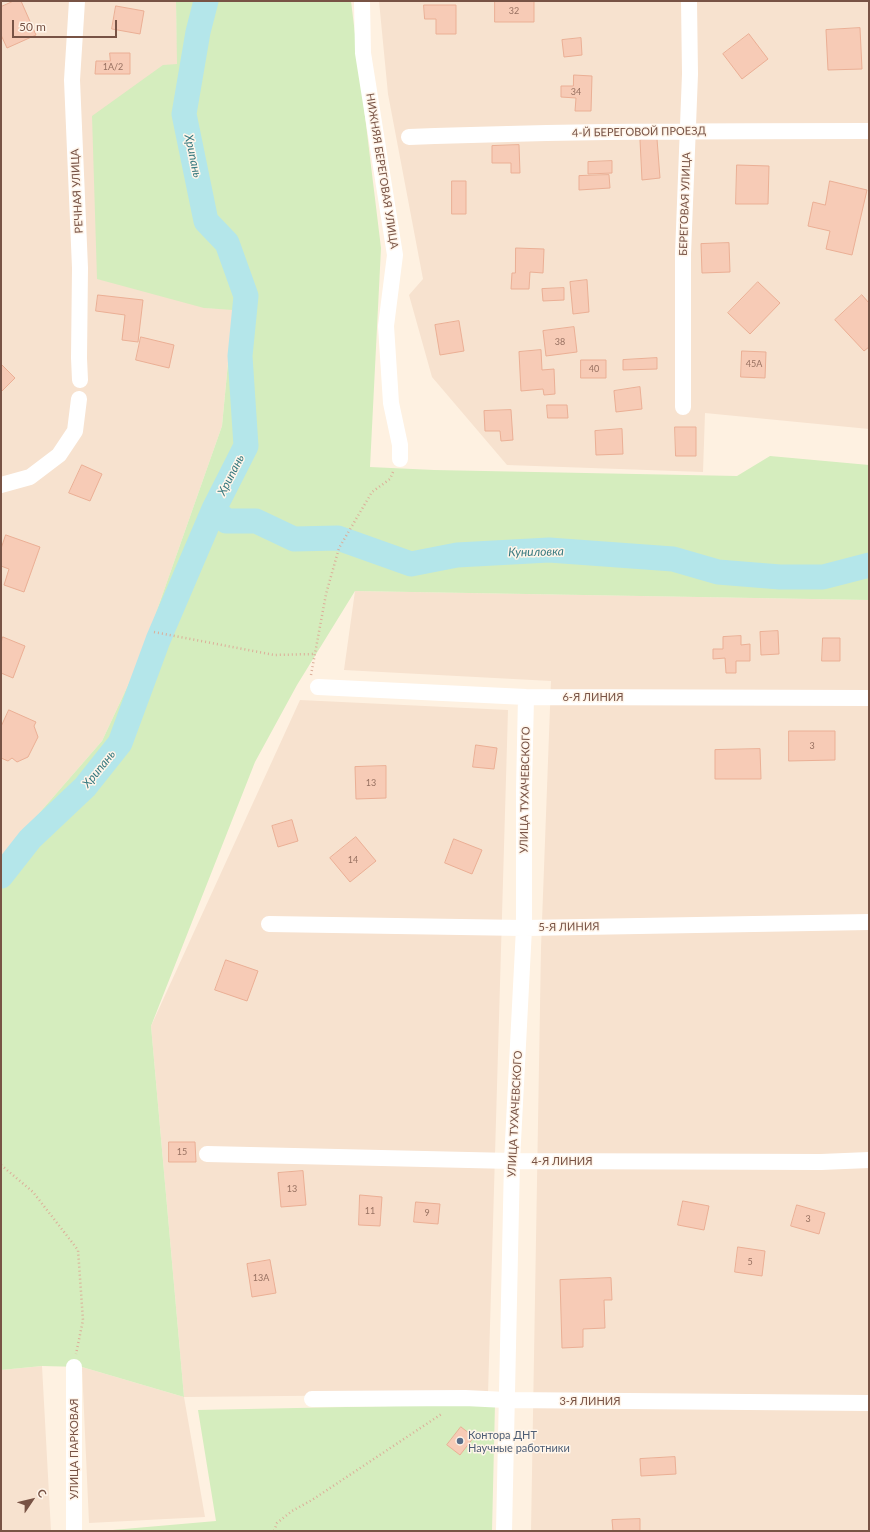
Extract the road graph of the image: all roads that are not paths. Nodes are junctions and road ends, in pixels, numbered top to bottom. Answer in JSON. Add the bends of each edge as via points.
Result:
{"nodes":[{"id":1,"x":77,"y":1,"type":"edge"},
{"id":2,"x":362,"y":1,"type":"edge"},
{"id":3,"x":689,"y":1,"type":"edge"},
{"id":4,"x":869,"y":131,"type":"edge"},
{"id":5,"x":687,"y":132,"type":"junction"},
{"id":6,"x":409,"y":137,"type":"dead end"},
{"id":7,"x":80,"y":380,"type":"dead end"},
{"id":8,"x":79,"y":399,"type":"dead end"},
{"id":9,"x":683,"y":407,"type":"dead end"},
{"id":10,"x":400,"y":459,"type":"road end"},
{"id":11,"x":1,"y":485,"type":"edge"},
{"id":12,"x":318,"y":687,"type":"road end"},
{"id":13,"x":526,"y":697,"type":"junction"},
{"id":14,"x":869,"y":698,"type":"edge"},
{"id":15,"x":869,"y":922,"type":"edge"},
{"id":16,"x":269,"y":924,"type":"dead end"},
{"id":17,"x":524,"y":928,"type":"junction"},
{"id":18,"x":207,"y":1154,"type":"dead end"},
{"id":19,"x":869,"y":1160,"type":"edge"},
{"id":20,"x":512,"y":1161,"type":"junction"},
{"id":21,"x":74,"y":1367,"type":"road end"},
{"id":22,"x":312,"y":1399,"type":"dead end"},
{"id":23,"x":506,"y":1400,"type":"junction"},
{"id":24,"x":869,"y":1403,"type":"edge"},
{"id":25,"x":74,"y":1531,"type":"edge"},
{"id":26,"x":504,"y":1531,"type":"edge"}],
"edges":[{"from":1,"to":7,"type":"street","name":"РЕЧНАЯ УЛИЦА","via":[[72,80],[80,268]]},
{"from":2,"to":10,"type":"street","name":"НИЖНЯЯ БЕРЕГОВАЯ УЛИЦА","via":[[363,53],[395,255],[386,326],[391,403],[400,445]]},
{"from":3,"to":5,"type":"street","name":"БЕРЕГОВАЯ УЛИЦА","via":[[690,74]]},
{"from":4,"to":5,"type":"street","name":"4-Й БЕРЕГОВОЙ ПРОЕЗД"},
{"from":5,"to":6,"type":"street","name":"4-Й БЕРЕГОВОЙ ПРОЕЗД"},
{"from":5,"to":9,"type":"street","name":"БЕРЕГОВАЯ УЛИЦА","via":[[683,254]]},
{"from":8,"to":11,"type":"street","via":[[75,431],[59,455],[30,477]]},
{"from":12,"to":13,"type":"street","name":"6-Я ЛИНИЯ"},
{"from":13,"to":14,"type":"street","name":"6-Я ЛИНИЯ"},
{"from":13,"to":17,"type":"street","name":"УЛИЦА ТУХАЧЕВСКОГО"},
{"from":15,"to":17,"type":"street","name":"5-Я ЛИНИЯ"},
{"from":16,"to":17,"type":"street","name":"5-Я ЛИНИЯ"},
{"from":17,"to":20,"type":"street","name":"УЛИЦА ТУХАЧЕВСКОГО"},
{"from":18,"to":20,"type":"street","name":"4-Я ЛИНИЯ"},
{"from":19,"to":20,"type":"street","name":"4-Я ЛИНИЯ"},
{"from":20,"to":23,"type":"street","name":"УЛИЦА ТУХАЧЕВСКОГО"},
{"from":21,"to":25,"type":"street","name":"УЛИЦА ПАРКОВАЯ"},
{"from":22,"to":23,"type":"street","name":"3-Я ЛИНИЯ"},
{"from":23,"to":24,"type":"street","name":"3-Я ЛИНИЯ"},
{"from":23,"to":26,"type":"street","name":"УЛИЦА ТУХАЧЕВСКОГО"}]}
